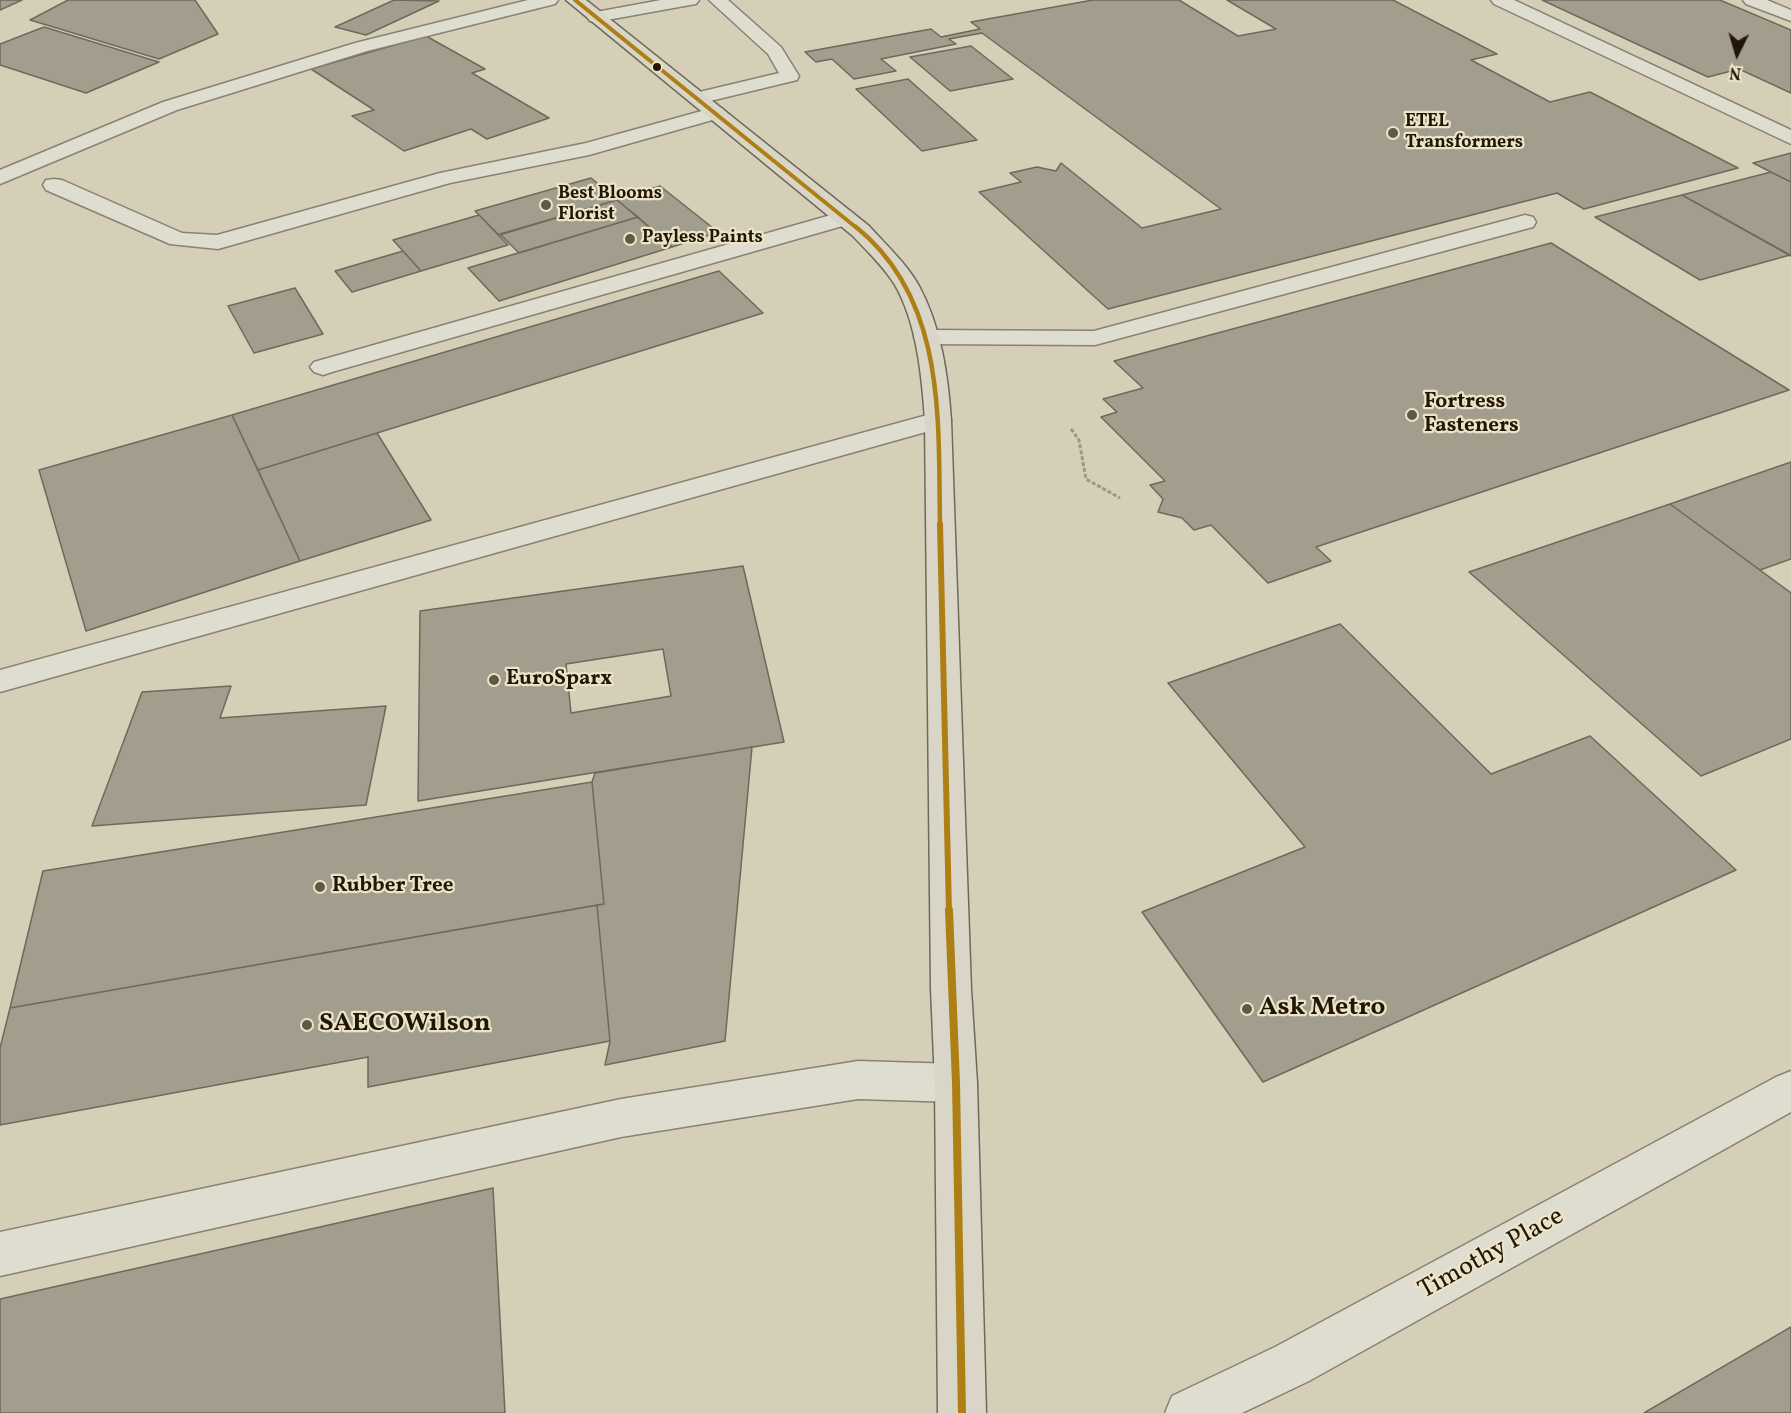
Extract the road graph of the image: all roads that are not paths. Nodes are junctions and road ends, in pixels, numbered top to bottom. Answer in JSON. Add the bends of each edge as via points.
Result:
{"nodes":[{"id":1,"x":549,"y":0,"type":"edge"},
{"id":2,"x":575,"y":0,"type":"edge"},
{"id":3,"x":690,"y":0,"type":"edge"},
{"id":4,"x":718,"y":0,"type":"edge"},
{"id":5,"x":1500,"y":0,"type":"edge"},
{"id":6,"x":1752,"y":0,"type":"edge"},
{"id":7,"x":1791,"y":16,"type":"edge"},
{"id":8,"x":596,"y":17,"type":"junction"},
{"id":9,"x":698,"y":98,"type":"junction"},
{"id":10,"x":716,"y":113,"type":"junction"},
{"id":11,"x":1791,"y":138,"type":"edge"},
{"id":12,"x":0,"y":178,"type":"edge"},
{"id":13,"x":54,"y":185,"type":"dead end"},
{"id":14,"x":845,"y":218,"type":"junction"},
{"id":15,"x":1525,"y":222,"type":"dead end"},
{"id":16,"x":926,"y":336,"type":"junction"},
{"id":17,"x":323,"y":367,"type":"dead end"},
{"id":18,"x":938,"y":420,"type":"junction"},
{"id":19,"x":0,"y":681,"type":"edge"},
{"id":20,"x":956,"y":1083,"type":"junction"},
{"id":21,"x":1791,"y":1090,"type":"edge"},
{"id":22,"x":0,"y":1254,"type":"edge"},
{"id":23,"x":962,"y":1413,"type":"edge"},
{"id":24,"x":1189,"y":1413,"type":"edge"}],
"edges":[{"from":1,"to":12,"type":"street","via":[[361,47],[170,106]]},
{"from":2,"to":8,"type":"main road"},
{"from":3,"to":8,"type":"street"},
{"from":4,"to":9,"type":"street","via":[[775,51],[790,76]]},
{"from":5,"to":11,"type":"street"},
{"from":6,"to":7,"type":"street"},
{"from":8,"to":9,"type":"main road"},
{"from":9,"to":10,"type":"main road"},
{"from":10,"to":13,"type":"street","via":[[589,149],[447,177],[218,242],[178,239]]},
{"from":10,"to":14,"type":"main road"},
{"from":14,"to":16,"type":"main road","via":[[888,260],[907,286]]},
{"from":14,"to":17,"type":"street"},
{"from":15,"to":16,"type":"street","via":[[1095,338]]},
{"from":16,"to":18,"type":"main road","via":[[935,373]]},
{"from":18,"to":19,"type":"street"},
{"from":18,"to":20,"type":"main road"},
{"from":20,"to":22,"type":"street","via":[[858,1080],[621,1118]]},
{"from":20,"to":23,"type":"main road"},
{"from":21,"to":24,"type":"street","name":"Timothy Place","via":[[1292,1364]]}]}
